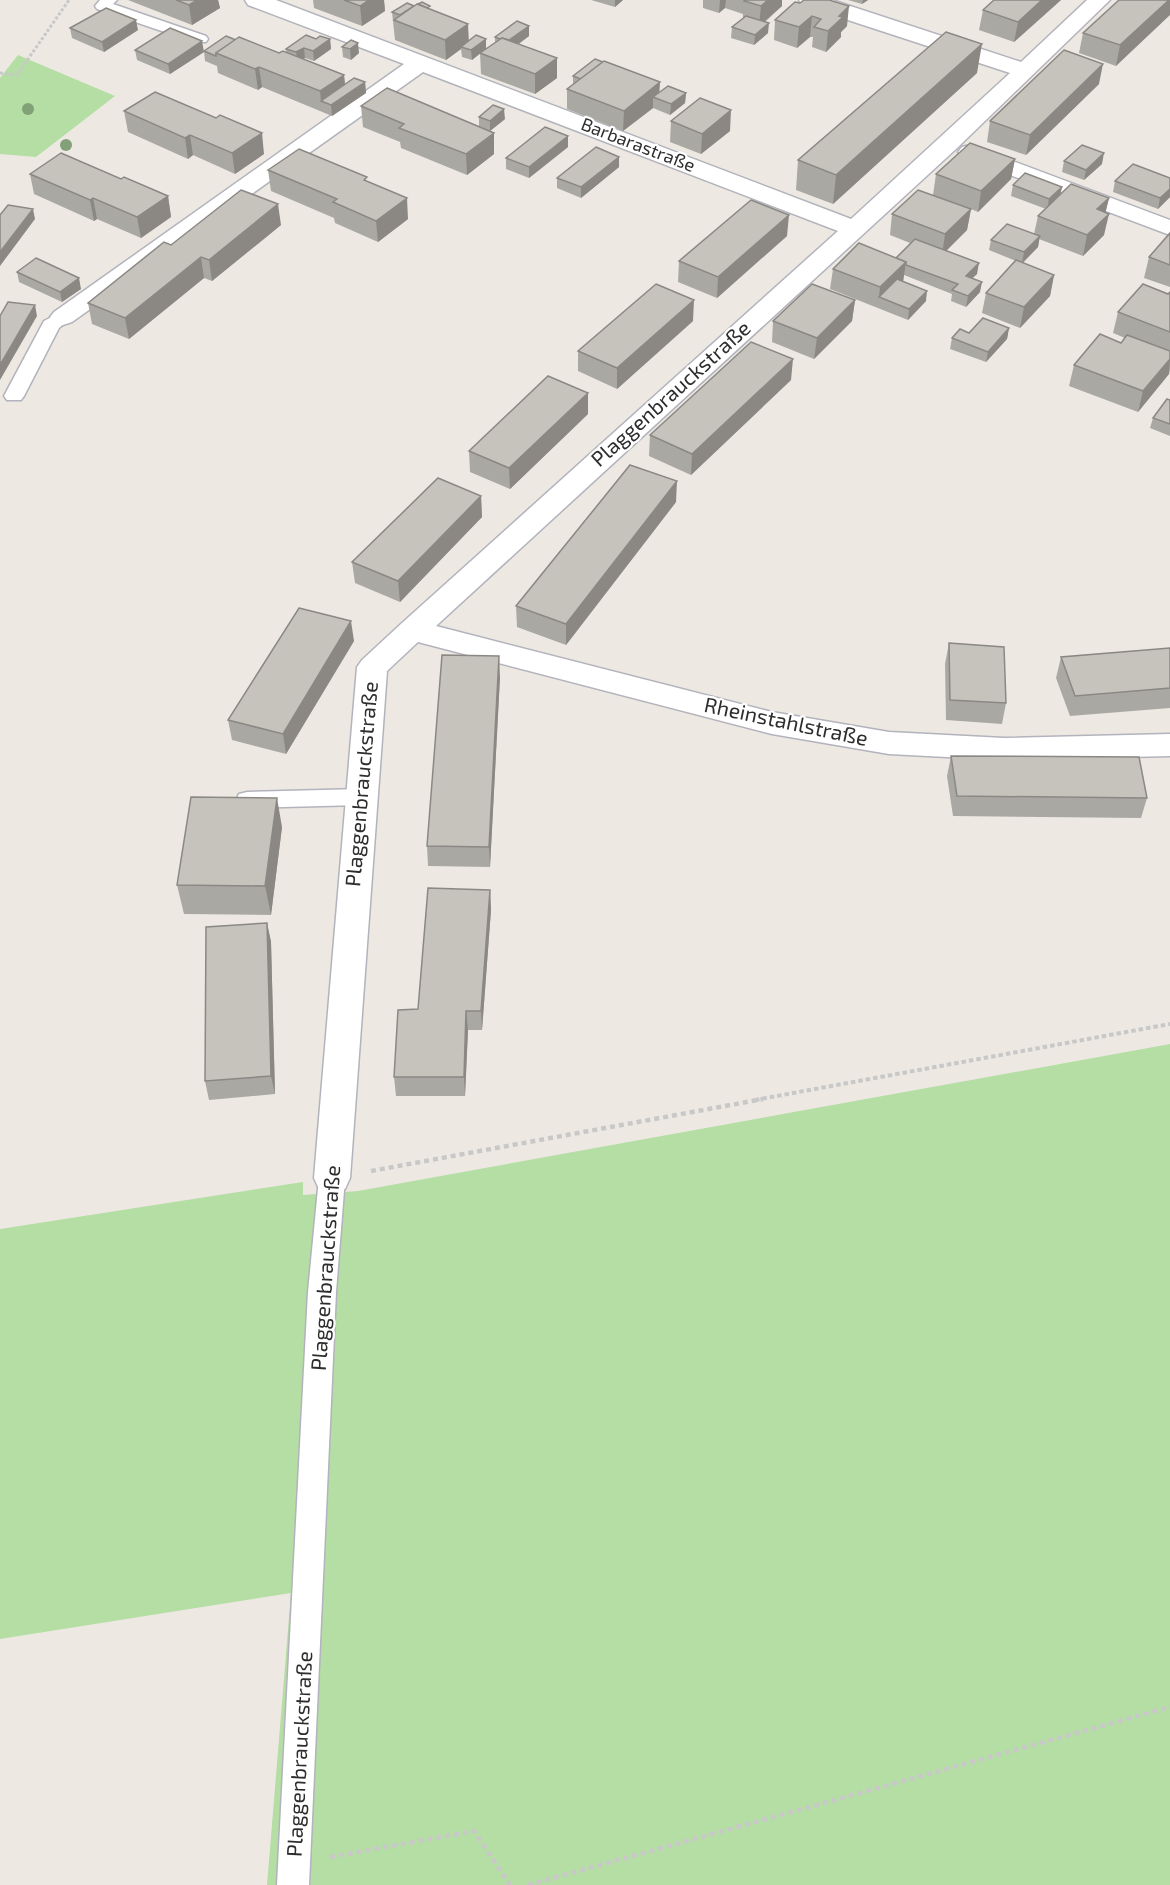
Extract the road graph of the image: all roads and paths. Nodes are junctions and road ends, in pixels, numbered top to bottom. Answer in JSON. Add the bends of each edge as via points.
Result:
{"nodes":[{"id":1,"x":69,"y":0,"type":"edge"},
{"id":2,"x":109,"y":0,"type":"edge"},
{"id":3,"x":256,"y":0,"type":"edge"},
{"id":4,"x":810,"y":0,"type":"edge"},
{"id":5,"x":1099,"y":0,"type":"edge"},
{"id":6,"x":200,"y":39,"type":"edge"},
{"id":7,"x":422,"y":62,"type":"junction"},
{"id":8,"x":1026,"y":71,"type":"junction"},
{"id":9,"x":0,"y":74,"type":"edge"},
{"id":10,"x":948,"y":144,"type":"junction"},
{"id":11,"x":853,"y":228,"type":"junction"},
{"id":12,"x":1170,"y":228,"type":"edge"},
{"id":13,"x":63,"y":316,"type":"joint"},
{"id":14,"x":14,"y":396,"type":"dead end"},
{"id":15,"x":412,"y":630,"type":"junction"},
{"id":16,"x":1170,"y":745,"type":"edge"},
{"id":17,"x":361,"y":797,"type":"junction"},
{"id":18,"x":240,"y":800,"type":"edge"},
{"id":19,"x":1170,"y":1024,"type":"edge"},
{"id":20,"x":332,"y":1178,"type":"junction"},
{"id":21,"x":1170,"y":1707,"type":"edge"},
{"id":22,"x":293,"y":1875,"type":"edge"},
{"id":23,"x":510,"y":1885,"type":"edge"},
{"id":24,"x":528,"y":1885,"type":"edge"}],
"edges":[{"from":1,"to":9,"type":"path","via":[[17,75]]},
{"from":2,"to":6,"type":"lane","via":[[103,6]]},
{"from":3,"to":7,"type":"street","name":"Barbarastraße"},
{"from":4,"to":8,"type":"street"},
{"from":5,"to":8,"type":"street","name":"Plaggenbrauckstraße"},
{"from":7,"to":11,"type":"street","name":"Barbarastraße"},
{"from":7,"to":13,"type":"street"},
{"from":8,"to":10,"type":"street","name":"Plaggenbrauckstraße"},
{"from":10,"to":11,"type":"street","name":"Plaggenbrauckstraße"},
{"from":10,"to":12,"type":"street"},
{"from":11,"to":15,"type":"street","name":"Plaggenbrauckstraße"},
{"from":13,"to":14,"type":"lane","via":[[51,325]]},
{"from":15,"to":16,"type":"street","name":"Rheinstahlstraße","via":[[772,723],[889,743],[1004,749]]},
{"from":15,"to":17,"type":"street","name":"Plaggenbrauckstraße","via":[[372,667]]},
{"from":17,"to":18,"type":"lane"},
{"from":17,"to":20,"type":"street","name":"Plaggenbrauckstraße"},
{"from":19,"to":20,"type":"path"},
{"from":20,"to":22,"type":"lane","name":"Plaggenbrauckstraße","via":[[322,1292]]},
{"from":21,"to":24,"type":"path"},
{"from":22,"to":23,"type":"path","via":[[474,1831]]}]}
